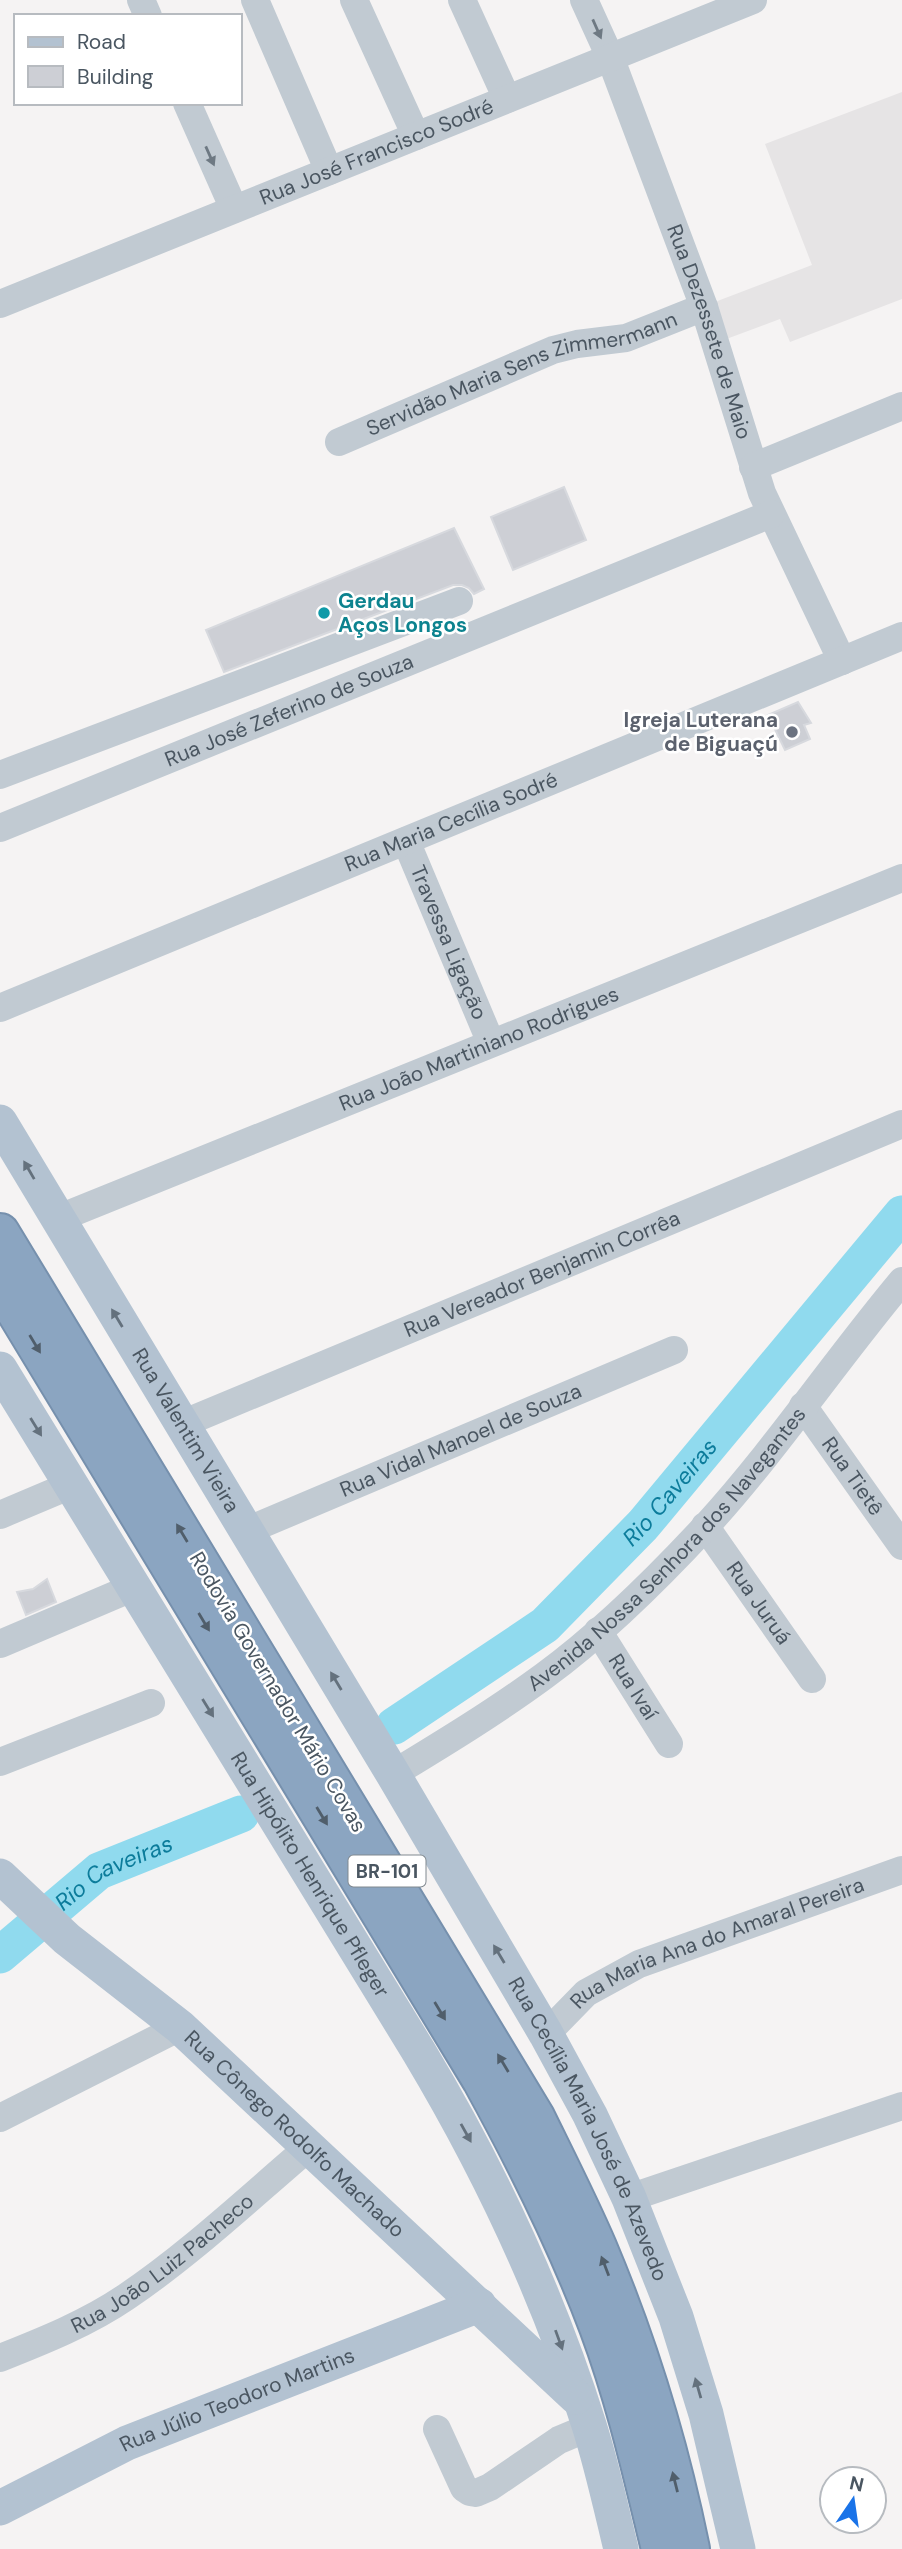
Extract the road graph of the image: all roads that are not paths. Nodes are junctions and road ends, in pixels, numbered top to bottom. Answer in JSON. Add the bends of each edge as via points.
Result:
{"nodes":[{"id":1,"x":255,"y":0,"type":"edge"},
{"id":2,"x":354,"y":0,"type":"edge"},
{"id":3,"x":463,"y":0,"type":"edge"},
{"id":4,"x":584,"y":0,"type":"edge"},
{"id":5,"x":753,"y":0,"type":"edge"},
{"id":6,"x":701,"y":10,"type":"edge"},
{"id":7,"x":610,"y":58,"type":"junction"},
{"id":8,"x":507,"y":99,"type":"junction"},
{"id":9,"x":188,"y":105,"type":"edge"},
{"id":10,"x":416,"y":136,"type":"junction"},
{"id":11,"x":329,"y":171,"type":"junction"},
{"id":12,"x":234,"y":209,"type":"junction"},
{"id":13,"x":0,"y":304,"type":"edge"},
{"id":14,"x":704,"y":307,"type":"junction"},
{"id":15,"x":902,"y":406,"type":"edge"},
{"id":16,"x":339,"y":442,"type":"dead end"},
{"id":17,"x":753,"y":467,"type":"junction"},
{"id":18,"x":771,"y":514,"type":"junction"},
{"id":19,"x":459,"y":601,"type":"dead end"},
{"id":20,"x":902,"y":636,"type":"edge"},
{"id":21,"x":842,"y":661,"type":"junction"},
{"id":22,"x":0,"y":775,"type":"edge"},
{"id":23,"x":0,"y":828,"type":"edge"},
{"id":24,"x":406,"y":841,"type":"junction"},
{"id":25,"x":902,"y":878,"type":"edge"},
{"id":26,"x":0,"y":1008,"type":"edge"},
{"id":27,"x":491,"y":1043,"type":"junction"},
{"id":28,"x":0,"y":1122,"type":"edge"},
{"id":29,"x":902,"y":1124,"type":"edge"},
{"id":30,"x":57,"y":1219,"type":"junction"},
{"id":31,"x":0,"y":1233,"type":"edge"},
{"id":32,"x":902,"y":1283,"type":"edge"},
{"id":33,"x":0,"y":1285,"type":"edge"},
{"id":34,"x":674,"y":1350,"type":"dead end"},
{"id":35,"x":3,"y":1380,"type":"edge"},
{"id":36,"x":803,"y":1406,"type":"junction"},
{"id":37,"x":182,"y":1424,"type":"junction"},
{"id":38,"x":71,"y":1485,"type":"junction"},
{"id":39,"x":0,"y":1515,"type":"edge"},
{"id":40,"x":705,"y":1526,"type":"junction"},
{"id":41,"x":246,"y":1531,"type":"junction"},
{"id":42,"x":902,"y":1546,"type":"edge"},
{"id":43,"x":134,"y":1587,"type":"junction"},
{"id":44,"x":598,"y":1632,"type":"junction"},
{"id":45,"x":0,"y":1644,"type":"edge"},
{"id":46,"x":813,"y":1679,"type":"dead end"},
{"id":47,"x":151,"y":1703,"type":"dead end"},
{"id":48,"x":372,"y":1739,"type":"joint"},
{"id":49,"x":669,"y":1744,"type":"dead end"},
{"id":50,"x":0,"y":1762,"type":"edge"},
{"id":51,"x":393,"y":1774,"type":"junction"},
{"id":52,"x":902,"y":1870,"type":"edge"},
{"id":53,"x":10,"y":1886,"type":"edge"},
{"id":54,"x":180,"y":2027,"type":"junction"},
{"id":55,"x":547,"y":2034,"type":"junction"},
{"id":56,"x":902,"y":2106,"type":"edge"},
{"id":57,"x":0,"y":2118,"type":"edge"},
{"id":58,"x":309,"y":2147,"type":"junction"},
{"id":59,"x":629,"y":2198,"type":"junction"},
{"id":60,"x":479,"y":2305,"type":"junction"},
{"id":61,"x":0,"y":2358,"type":"edge"},
{"id":62,"x":586,"y":2415,"type":"junction"},
{"id":63,"x":437,"y":2429,"type":"dead end"},
{"id":64,"x":0,"y":2508,"type":"edge"},
{"id":65,"x":621,"y":2549,"type":"edge"},
{"id":66,"x":661,"y":2549,"type":"edge"},
{"id":67,"x":690,"y":2549,"type":"edge"},
{"id":68,"x":738,"y":2549,"type":"edge"}],
"edges":[{"from":1,"to":11,"type":"street"},
{"from":2,"to":10,"type":"street"},
{"from":3,"to":8,"type":"street"},
{"from":4,"to":7,"type":"street","name":"Rua Dezessete de Maio","one_way":true},
{"from":5,"to":6,"type":"street","name":"Rua José Francisco Sodré"},
{"from":6,"to":7,"type":"street","name":"Rua José Francisco Sodré"},
{"from":7,"to":8,"type":"street","name":"Rua José Francisco Sodré"},
{"from":7,"to":14,"type":"street","name":"Rua Dezessete de Maio"},
{"from":8,"to":10,"type":"street","name":"Rua José Francisco Sodré"},
{"from":9,"to":12,"type":"street","one_way":true},
{"from":10,"to":11,"type":"street","name":"Rua José Francisco Sodré"},
{"from":11,"to":12,"type":"street","name":"Rua José Francisco Sodré"},
{"from":12,"to":13,"type":"street","name":"Rua José Francisco Sodré"},
{"from":14,"to":16,"type":"street","name":"Servidão Maria Sens Zimmermann","via":[[626,338],[553,349]]},
{"from":14,"to":17,"type":"street","name":"Rua Dezessete de Maio"},
{"from":15,"to":17,"type":"street"},
{"from":17,"to":18,"type":"street","name":"Rua Dezessete de Maio"},
{"from":18,"to":21,"type":"street","name":"Rua Dezessete de Maio"},
{"from":18,"to":23,"type":"street","name":"Rua José Zeferino de Souza"},
{"from":19,"to":22,"type":"street"},
{"from":20,"to":21,"type":"street","name":"Rua Maria Cecília Sodré"},
{"from":21,"to":24,"type":"street","name":"Rua Maria Cecília Sodré"},
{"from":24,"to":26,"type":"street","name":"Rua Maria Cecília Sodré"},
{"from":24,"to":27,"type":"street","name":"Travessa Ligação"},
{"from":25,"to":27,"type":"street","name":"Rua João Martiniano Rodrigues"},
{"from":27,"to":30,"type":"street","name":"Rua João Martiniano Rodrigues"},
{"from":30,"to":28,"type":"main road","name":"Rua Valentim Vieira","one_way":true},
{"from":29,"to":37,"type":"street","name":"Rua Vereador Benjamin Corrêa"},
{"from":37,"to":30,"type":"main road","name":"Rua Valentim Vieira","one_way":true},
{"from":67,"to":31,"type":"highway","name":"Rodovia Governador Mário Covas","number":"BR-101","one_way":true,"via":[[628,2326],[535,2117]]},
{"from":32,"to":36,"type":"street","name":"Avenida Nossa Senhora dos Navegantes"},
{"from":33,"to":66,"type":"highway","name":"Rodovia Governador Mário Covas","number":"BR-101","one_way":true,"via":[[511,2132],[600,2329]]},
{"from":34,"to":41,"type":"street","name":"Rua Vidal Manoel de Souza"},
{"from":35,"to":38,"type":"main road","name":"Rua Hipólito Henrique Pfleger","one_way":true},
{"from":36,"to":40,"type":"street","name":"Avenida Nossa Senhora dos Navegantes"},
{"from":36,"to":42,"type":"street","name":"Rua Tietê"},
{"from":37,"to":41,"type":"main road","name":"Rua Valentim Vieira"},
{"from":38,"to":39,"type":"street"},
{"from":38,"to":43,"type":"main road","name":"Rua Hipólito Henrique Pfleger"},
{"from":40,"to":44,"type":"street","name":"Avenida Nossa Senhora dos Navegantes"},
{"from":40,"to":46,"type":"street","name":"Rua Juruá"},
{"from":48,"to":41,"type":"main road","name":"Rua Valentim Vieira","one_way":true},
{"from":43,"to":45,"type":"street"},
{"from":43,"to":62,"type":"main road","name":"Rua Hipólito Henrique Pfleger","one_way":true,"via":[[458,2119],[532,2271]]},
{"from":44,"to":49,"type":"street","name":"Rua Ivaí"},
{"from":44,"to":51,"type":"street","name":"Avenida Nossa Senhora dos Navegantes","via":[[517,1696]]},
{"from":47,"to":50,"type":"street"},
{"from":48,"to":51,"type":"main road","name":"Rua Cecília Maria José de Azevedo"},
{"from":55,"to":51,"type":"main road","name":"Rua Cecília Maria José de Azevedo","one_way":true},
{"from":52,"to":55,"type":"street","name":"Rua Maria Ana do Amaral Pereira","via":[[629,1969],[586,1993]]},
{"from":53,"to":54,"type":"main road","name":"Rua Cônego Rodolfo Machado","via":[[67,1939]]},
{"from":54,"to":57,"type":"street"},
{"from":54,"to":58,"type":"main road","name":"Rua Cônego Rodolfo Machado"},
{"from":55,"to":59,"type":"main road","name":"Rua Cecília Maria José de Azevedo"},
{"from":56,"to":59,"type":"street"},
{"from":58,"to":60,"type":"main road","name":"Rua Cônego Rodolfo Machado"},
{"from":58,"to":61,"type":"street","name":"Rua João Luiz Pacheco","via":[[125,2297]]},
{"from":68,"to":59,"type":"main road","name":"Rua Cecília Maria José de Azevedo","one_way":true,"via":[[692,2367]]},
{"from":60,"to":62,"type":"main road","name":"Rua Cônego Rodolfo Machado"},
{"from":60,"to":64,"type":"main road","name":"Rua Júlio Teodoro Martins","via":[[127,2444]]},
{"from":62,"to":63,"type":"street","via":[[559,2440],[476,2493],[464,2488]]},
{"from":62,"to":65,"type":"main road","name":"Rua Hipólito Henrique Pfleger"}]}
